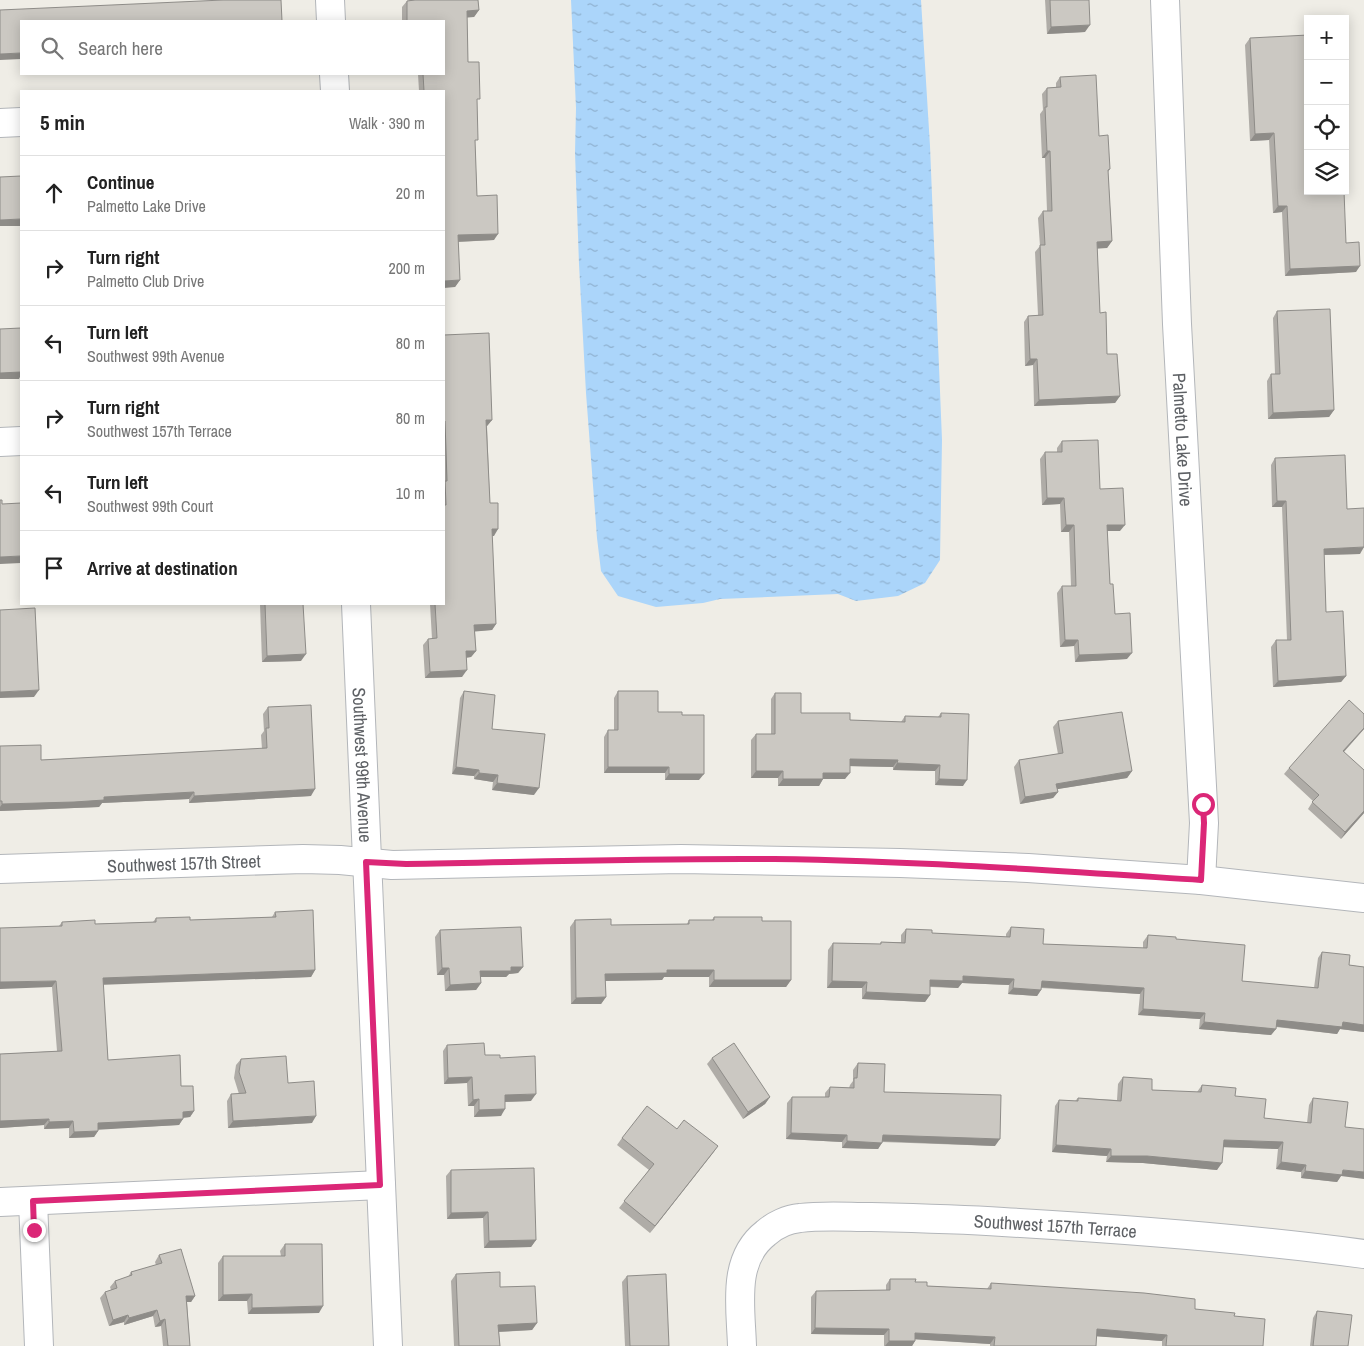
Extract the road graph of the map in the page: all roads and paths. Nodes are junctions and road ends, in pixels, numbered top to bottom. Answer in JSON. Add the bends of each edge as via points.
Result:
{"nodes":[{"id":1,"x":330,"y":0,"type":"edge"},
{"id":2,"x":1165,"y":0,"type":"edge"},
{"id":3,"x":331,"y":20,"type":"edge"},
{"id":4,"x":334,"y":75,"type":"edge"},
{"id":5,"x":334,"y":90,"type":"edge"},
{"id":6,"x":20,"y":122,"type":"edge"},
{"id":7,"x":0,"y":123,"type":"edge"},
{"id":8,"x":20,"y":441,"type":"edge"},
{"id":9,"x":0,"y":442,"type":"edge"},
{"id":10,"x":356,"y":605,"type":"edge"},
{"id":11,"x":366,"y":862,"type":"junction"},
{"id":12,"x":0,"y":869,"type":"edge"},
{"id":13,"x":1201,"y":880,"type":"junction"},
{"id":14,"x":1364,"y":898,"type":"edge"},
{"id":15,"x":380,"y":1185,"type":"junction"},
{"id":16,"x":33,"y":1201,"type":"junction"},
{"id":17,"x":0,"y":1202,"type":"edge"},
{"id":18,"x":1364,"y":1254,"type":"edge"},
{"id":19,"x":39,"y":1346,"type":"edge"},
{"id":20,"x":388,"y":1346,"type":"edge"},
{"id":21,"x":742,"y":1346,"type":"edge"}],
"edges":[{"from":1,"to":3,"type":"street"},
{"from":2,"to":13,"type":"street","name":"Palmetto Lake Drive","via":[[1177,324],[1204,823]]},
{"from":4,"to":5,"type":"street"},
{"from":6,"to":7,"type":"street"},
{"from":8,"to":9,"type":"street"},
{"from":10,"to":11,"type":"street","name":"Southwest 99th Avenue"},
{"from":11,"to":12,"type":"street","name":"Southwest 157th Street","via":[[303,859]]},
{"from":11,"to":13,"type":"street","name":"Southwest 157th Street","via":[[774,860],[1018,868]]},
{"from":11,"to":15,"type":"street","name":"Southwest 99th Avenue"},
{"from":13,"to":14,"type":"street","name":"Southwest 157th Street"},
{"from":15,"to":16,"type":"street"},
{"from":15,"to":20,"type":"street","name":"Southwest 99th Avenue"},
{"from":16,"to":17,"type":"street"},
{"from":16,"to":19,"type":"street"},
{"from":18,"to":21,"type":"street","name":"Southwest 157th Terrace","via":[[1106,1228],[985,1220],[798,1218],[771,1229],[748,1255],[741,1276]]}]}
